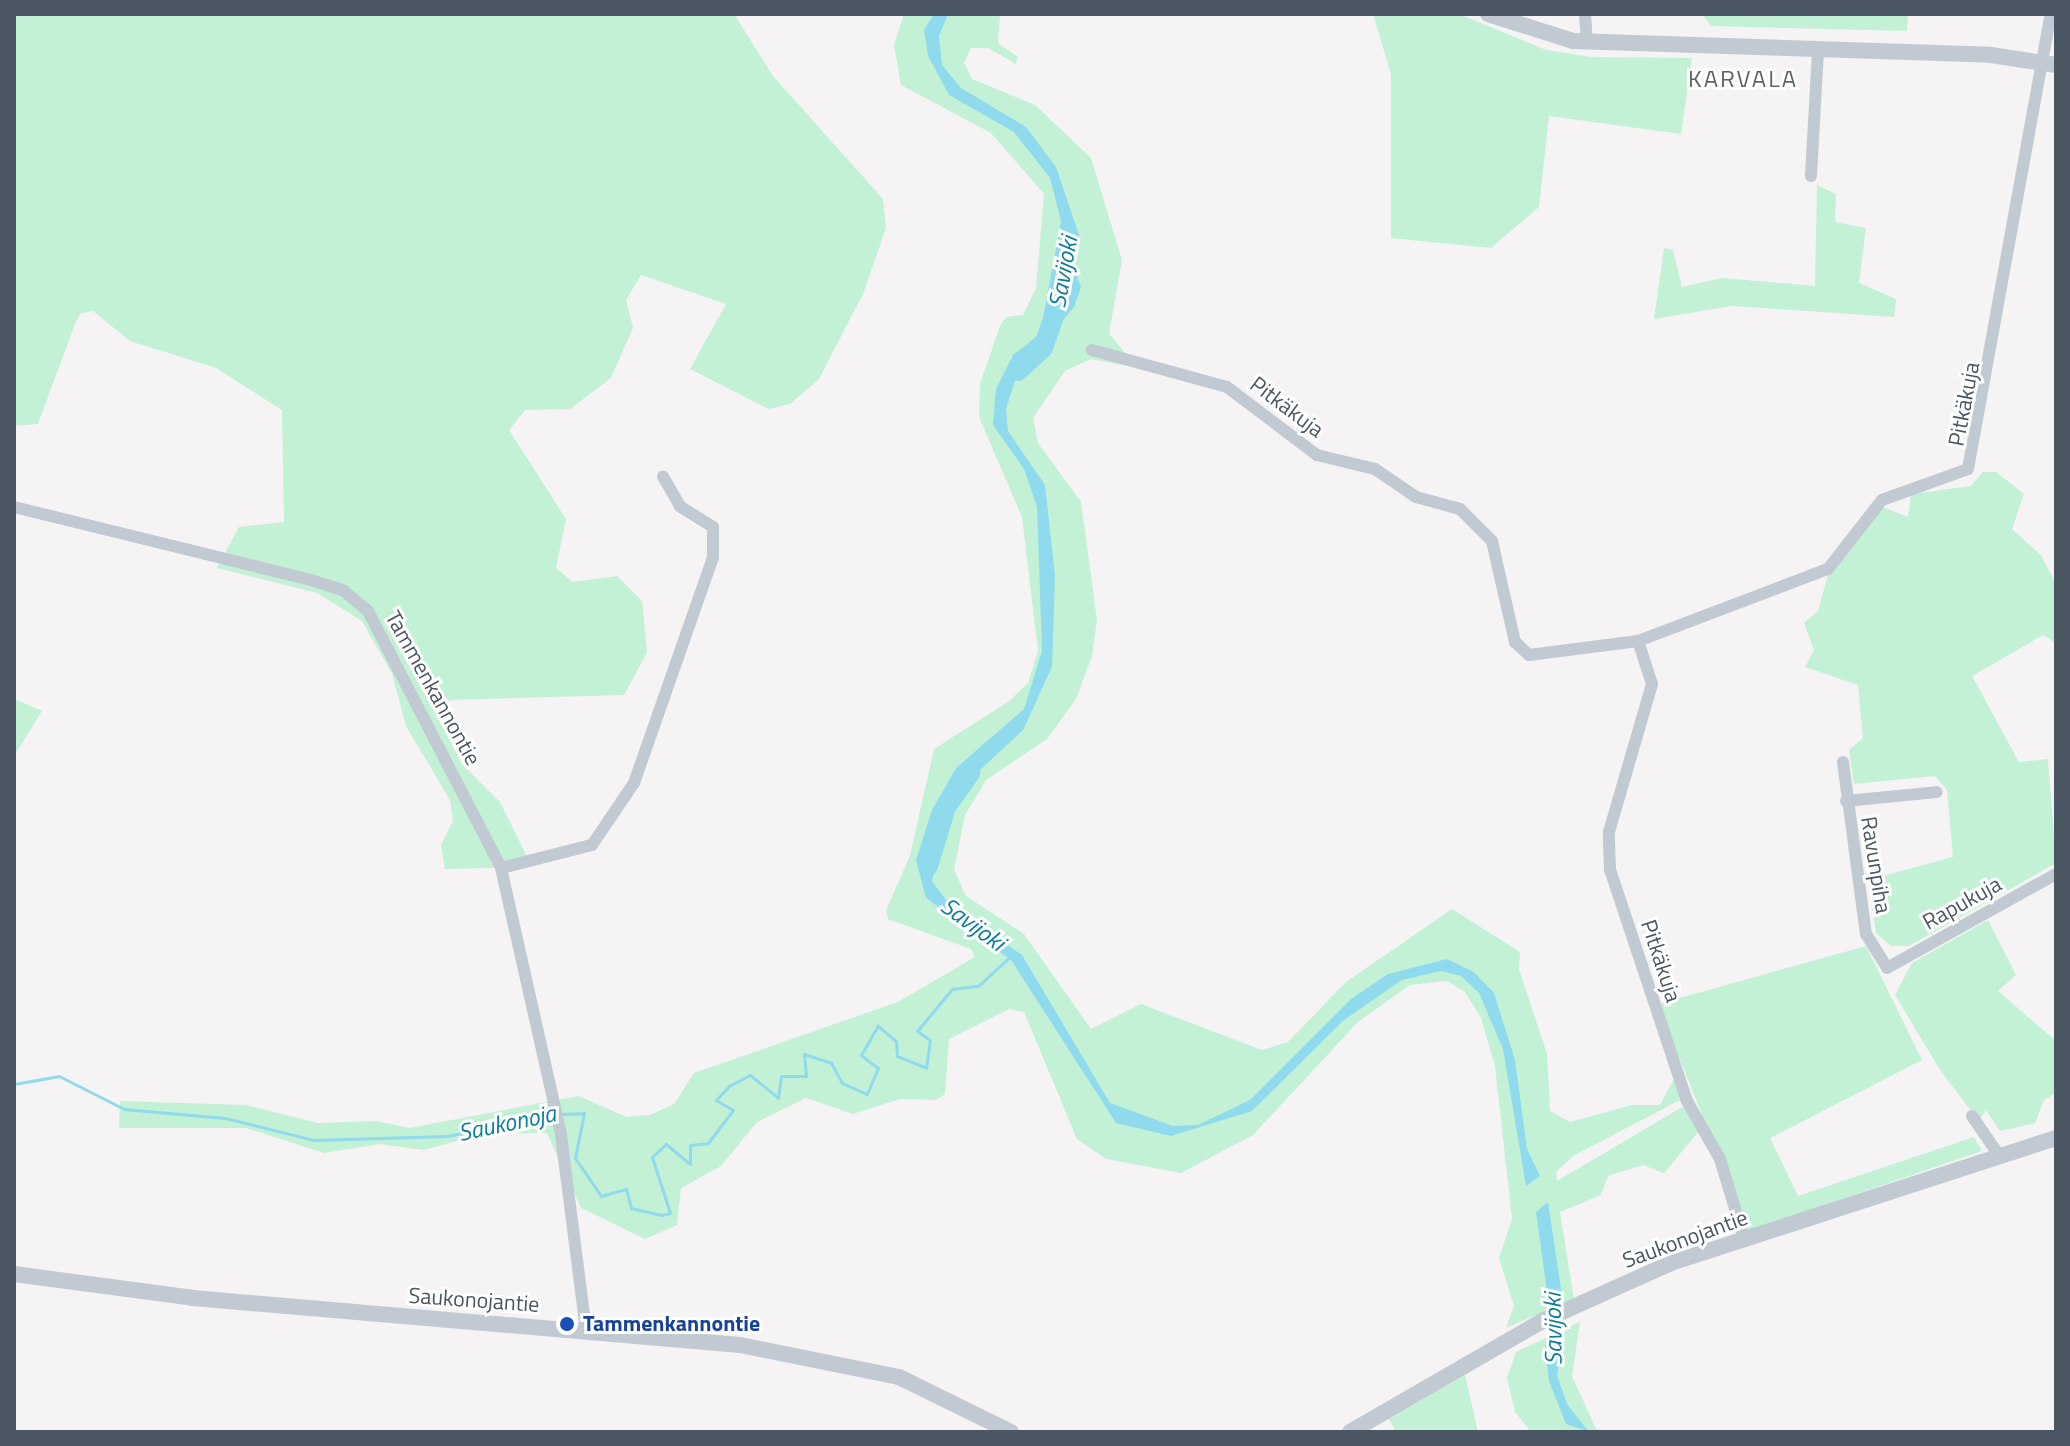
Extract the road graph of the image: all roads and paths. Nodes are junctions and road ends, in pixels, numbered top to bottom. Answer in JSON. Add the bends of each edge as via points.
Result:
{"nodes":[{"id":1,"x":1488,"y":14,"type":"edge"},
{"id":2,"x":1585,"y":14,"type":"edge"},
{"id":3,"x":2051,"y":14,"type":"edge"},
{"id":4,"x":1587,"y":41,"type":"junction"},
{"id":5,"x":1818,"y":50,"type":"junction"},
{"id":6,"x":2049,"y":63,"type":"edge"},
{"id":7,"x":1811,"y":176,"type":"dead end"},
{"id":8,"x":1092,"y":350,"type":"dead end"},
{"id":9,"x":663,"y":477,"type":"dead end"},
{"id":10,"x":14,"y":507,"type":"edge"},
{"id":11,"x":1638,"y":641,"type":"junction"},
{"id":12,"x":1843,"y":762,"type":"dead end"},
{"id":13,"x":1937,"y":792,"type":"dead end"},
{"id":14,"x":1846,"y":801,"type":"junction"},
{"id":15,"x":501,"y":868,"type":"junction"},
{"id":16,"x":2056,"y":874,"type":"edge"},
{"id":17,"x":1887,"y":968,"type":"joint"},
{"id":18,"x":1972,"y":1116,"type":"dead end"},
{"id":19,"x":2056,"y":1138,"type":"edge"},
{"id":20,"x":1998,"y":1154,"type":"junction"},
{"id":21,"x":1745,"y":1241,"type":"junction"},
{"id":22,"x":14,"y":1274,"type":"edge"},
{"id":23,"x":586,"y":1331,"type":"junction"},
{"id":24,"x":1011,"y":1432,"type":"edge"},
{"id":25,"x":1350,"y":1432,"type":"edge"}],
"edges":[{"from":1,"to":4,"type":"street"},
{"from":2,"to":4,"type":"street"},
{"from":3,"to":6,"type":"street"},
{"from":4,"to":5,"type":"street"},
{"from":5,"to":6,"type":"street"},
{"from":5,"to":7,"type":"street"},
{"from":6,"to":11,"type":"street","name":"Pitkäkuja","via":[[1968,469],[1882,500],[1828,569]]},
{"from":8,"to":11,"type":"street","name":"Pitkäkuja","via":[[1227,387],[1317,455],[1375,469],[1416,497],[1460,509],[1492,541],[1523,652]]},
{"from":9,"to":15,"type":"street","via":[[680,506],[713,527],[713,558],[634,783],[592,845]]},
{"from":10,"to":15,"type":"street","name":"Tammenkannontie","via":[[344,591],[388,643]]},
{"from":11,"to":21,"type":"street","name":"Pitkäkuja","via":[[1652,684],[1609,832],[1610,870],[1687,1101],[1720,1159]]},
{"from":12,"to":14,"type":"street","name":"Ravunpiha"},
{"from":13,"to":14,"type":"street"},
{"from":14,"to":17,"type":"street","name":"Ravunpiha","via":[[1866,934]]},
{"from":15,"to":23,"type":"street","name":"Tammenkannontie","via":[[558,1122]]},
{"from":16,"to":17,"type":"street","name":"Rapukuja"},
{"from":18,"to":20,"type":"street"},
{"from":19,"to":20,"type":"street","name":"Saukonojantie"},
{"from":20,"to":21,"type":"street","name":"Saukonojantie"},
{"from":21,"to":25,"type":"street","name":"Saukonojantie","via":[[1542,1321]]},
{"from":22,"to":23,"type":"street","name":"Saukonojantie","via":[[193,1298]]},
{"from":23,"to":24,"type":"street","name":"Saukonojantie","via":[[740,1345],[899,1377]]}]}
